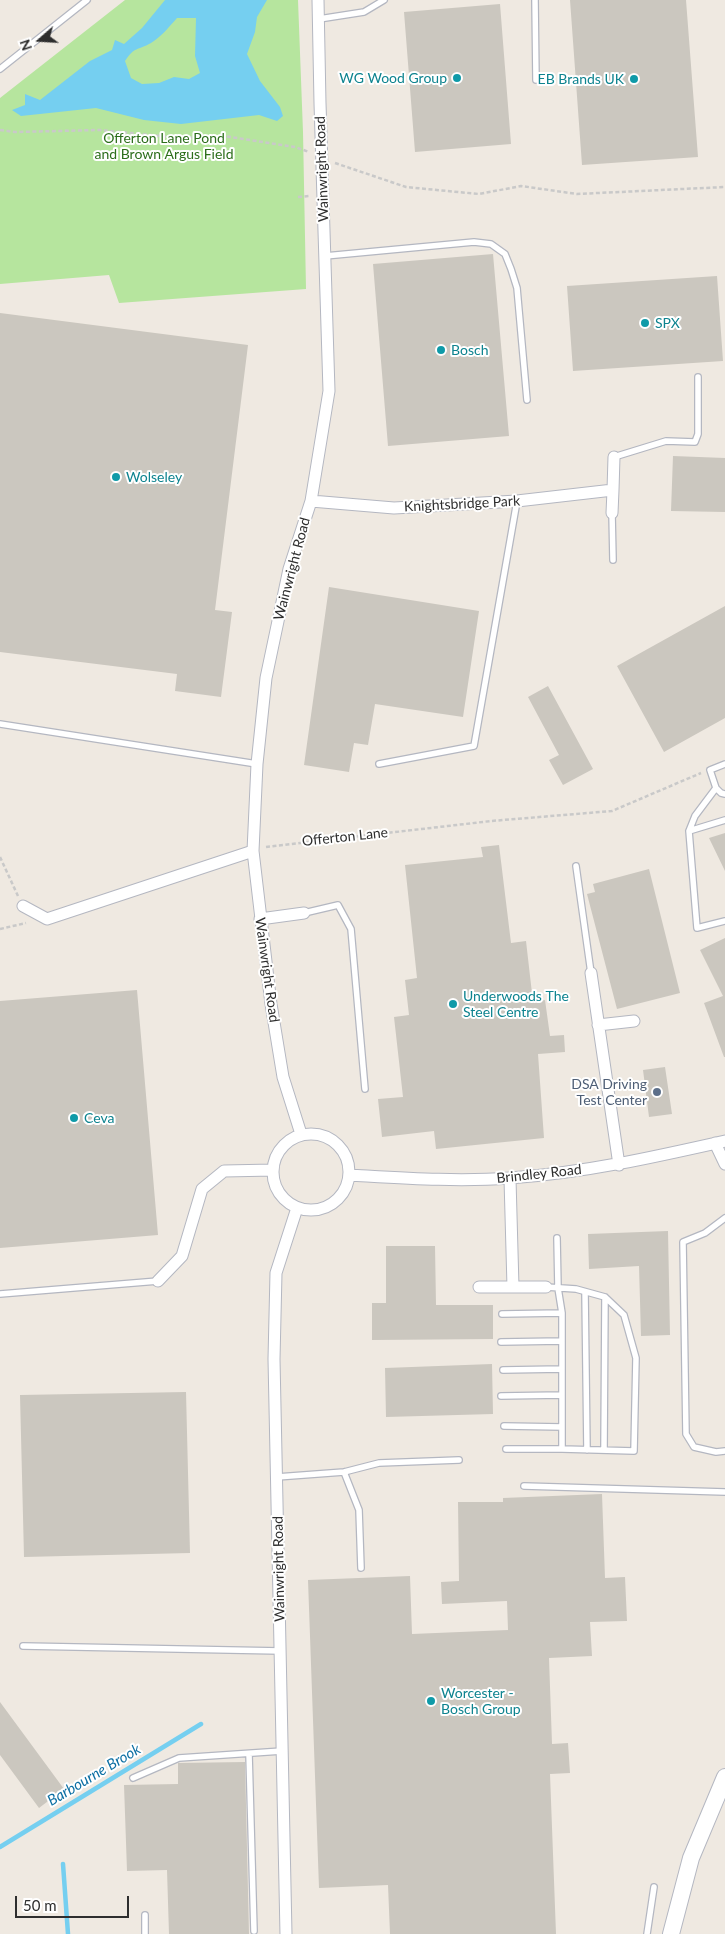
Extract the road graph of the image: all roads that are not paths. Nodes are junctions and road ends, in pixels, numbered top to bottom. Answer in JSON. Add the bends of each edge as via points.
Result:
{"nodes":[{"id":1,"x":87,"y":0,"type":"edge"},
{"id":2,"x":318,"y":0,"type":"edge"},
{"id":3,"x":384,"y":0,"type":"edge"},
{"id":4,"x":535,"y":0,"type":"edge"},
{"id":5,"x":318,"y":19,"type":"junction"},
{"id":6,"x":0,"y":69,"type":"edge"},
{"id":7,"x":536,"y":80,"type":"dead end"},
{"id":8,"x":326,"y":256,"type":"junction"},
{"id":9,"x":698,"y":377,"type":"dead end"},
{"id":10,"x":527,"y":400,"type":"dead end"},
{"id":11,"x":614,"y":457,"type":"joint"},
{"id":12,"x":612,"y":490,"type":"junction"},
{"id":13,"x":311,"y":501,"type":"junction"},
{"id":14,"x":518,"y":501,"type":"junction"},
{"id":15,"x":612,"y":513,"type":"joint"},
{"id":16,"x":613,"y":560,"type":"dead end"},
{"id":17,"x":0,"y":724,"type":"edge"},
{"id":18,"x":257,"y":764,"type":"junction"},
{"id":19,"x":379,"y":764,"type":"dead end"},
{"id":20,"x":725,"y":764,"type":"edge"},
{"id":21,"x":716,"y":788,"type":"junction"},
{"id":22,"x":725,"y":794,"type":"edge"},
{"id":23,"x":725,"y":820,"type":"edge"},
{"id":24,"x":689,"y":831,"type":"junction"},
{"id":25,"x":253,"y":851,"type":"junction"},
{"id":26,"x":576,"y":866,"type":"dead end"},
{"id":27,"x":23,"y":906,"type":"road end"},
{"id":28,"x":304,"y":913,"type":"joint"},
{"id":29,"x":260,"y":919,"type":"junction"},
{"id":30,"x":725,"y":921,"type":"edge"},
{"id":31,"x":591,"y":973,"type":"joint"},
{"id":32,"x":634,"y":1021,"type":"dead end"},
{"id":33,"x":598,"y":1024,"type":"junction"},
{"id":34,"x":365,"y":1089,"type":"dead end"},
{"id":35,"x":301,"y":1134,"type":"junction"},
{"id":36,"x":720,"y":1142,"type":"edge"},
{"id":37,"x":725,"y":1164,"type":"edge"},
{"id":38,"x":619,"y":1165,"type":"junction"},
{"id":39,"x":272,"y":1170,"type":"junction"},
{"id":40,"x":350,"y":1175,"type":"junction"},
{"id":41,"x":510,"y":1178,"type":"junction"},
{"id":42,"x":297,"y":1208,"type":"junction"},
{"id":43,"x":725,"y":1218,"type":"edge"},
{"id":44,"x":557,"y":1238,"type":"dead end"},
{"id":45,"x":158,"y":1281,"type":"joint"},
{"id":46,"x":478,"y":1287,"type":"dead end"},
{"id":47,"x":513,"y":1287,"type":"junction"},
{"id":48,"x":546,"y":1287,"type":"joint"},
{"id":49,"x":558,"y":1288,"type":"junction"},
{"id":50,"x":585,"y":1292,"type":"junction"},
{"id":51,"x":0,"y":1294,"type":"edge"},
{"id":52,"x":605,"y":1297,"type":"junction"},
{"id":53,"x":562,"y":1313,"type":"junction"},
{"id":54,"x":502,"y":1314,"type":"dead end"},
{"id":55,"x":562,"y":1341,"type":"junction"},
{"id":56,"x":501,"y":1342,"type":"dead end"},
{"id":57,"x":562,"y":1369,"type":"junction"},
{"id":58,"x":503,"y":1370,"type":"dead end"},
{"id":59,"x":562,"y":1395,"type":"junction"},
{"id":60,"x":502,"y":1396,"type":"dead end"},
{"id":61,"x":504,"y":1426,"type":"dead end"},
{"id":62,"x":562,"y":1427,"type":"junction"},
{"id":63,"x":506,"y":1449,"type":"dead end"},
{"id":64,"x":562,"y":1449,"type":"junction"},
{"id":65,"x":587,"y":1450,"type":"junction"},
{"id":66,"x":604,"y":1450,"type":"junction"},
{"id":67,"x":725,"y":1451,"type":"edge"},
{"id":68,"x":459,"y":1460,"type":"dead end"},
{"id":69,"x":344,"y":1472,"type":"junction"},
{"id":70,"x":277,"y":1477,"type":"junction"},
{"id":71,"x":524,"y":1486,"type":"dead end"},
{"id":72,"x":725,"y":1492,"type":"edge"},
{"id":73,"x":361,"y":1568,"type":"dead end"},
{"id":74,"x":22,"y":1646,"type":"dead end"},
{"id":75,"x":281,"y":1651,"type":"junction"},
{"id":76,"x":282,"y":1751,"type":"junction"},
{"id":77,"x":249,"y":1754,"type":"junction"},
{"id":78,"x":725,"y":1777,"type":"edge"},
{"id":79,"x":133,"y":1778,"type":"dead end"},
{"id":80,"x":654,"y":1887,"type":"dead end"},
{"id":81,"x":145,"y":1915,"type":"dead end"},
{"id":82,"x":254,"y":1931,"type":"dead end"},
{"id":83,"x":145,"y":1934,"type":"edge"},
{"id":84,"x":286,"y":1934,"type":"edge"},
{"id":85,"x":647,"y":1934,"type":"edge"},
{"id":86,"x":670,"y":1934,"type":"edge"}],
"edges":[{"from":1,"to":6,"type":"lane"},
{"from":2,"to":5,"type":"street","name":"Wainwright Road"},
{"from":3,"to":5,"type":"lane","via":[[364,12]]},
{"from":4,"to":7,"type":"lane"},
{"from":5,"to":8,"type":"street","name":"Wainwright Road"},
{"from":8,"to":10,"type":"lane","via":[[474,242],[491,244],[504,254],[517,288]]},
{"from":8,"to":13,"type":"street","name":"Wainwright Road","via":[[329,391]]},
{"from":9,"to":11,"type":"lane","via":[[698,434],[695,442],[666,441]]},
{"from":11,"to":12,"type":"street"},
{"from":12,"to":14,"type":"street","name":"Knightsbridge Park"},
{"from":12,"to":15,"type":"street"},
{"from":13,"to":14,"type":"street","name":"Knightsbridge Park","via":[[394,508]]},
{"from":13,"to":18,"type":"street","name":"Wainwright Road","via":[[290,569],[266,678]]},
{"from":14,"to":19,"type":"lane","via":[[474,746]]},
{"from":15,"to":16,"type":"lane"},
{"from":17,"to":18,"type":"lane"},
{"from":18,"to":25,"type":"street","name":"Wainwright Road"},
{"from":20,"to":21,"type":"lane","via":[[710,770]]},
{"from":21,"to":22,"type":"lane"},
{"from":21,"to":24,"type":"lane","via":[[695,816]]},
{"from":23,"to":24,"type":"lane"},
{"from":24,"to":30,"type":"lane","via":[[697,928]]},
{"from":25,"to":27,"type":"street","via":[[47,919]]},
{"from":25,"to":29,"type":"street","name":"Wainwright Road"},
{"from":26,"to":31,"type":"lane"},
{"from":28,"to":29,"type":"street"},
{"from":28,"to":34,"type":"lane","via":[[338,905],[351,929]]},
{"from":29,"to":35,"type":"street","name":"Wainwright Road","via":[[283,1077]]},
{"from":31,"to":33,"type":"street"},
{"from":32,"to":33,"type":"street"},
{"from":33,"to":38,"type":"street"},
{"from":35,"to":39,"type":"street","via":[[281,1148]]},
{"from":35,"to":40,"type":"street","via":[[313,1133],[336,1142],[349,1162]]},
{"from":36,"to":37,"type":"street"},
{"from":36,"to":38,"type":"street","name":"Brindley Road"},
{"from":38,"to":41,"type":"street","name":"Brindley Road"},
{"from":39,"to":42,"type":"street","via":[[279,1193]]},
{"from":39,"to":45,"type":"street","via":[[224,1171],[202,1189],[182,1256]]},
{"from":40,"to":41,"type":"street","name":"Brindley Road","via":[[434,1180]]},
{"from":40,"to":42,"type":"street","via":[[341,1197],[332,1205],[320,1210]]},
{"from":41,"to":47,"type":"street"},
{"from":42,"to":70,"type":"street","name":"Wainwright Road","via":[[276,1273]]},
{"from":43,"to":67,"type":"lane","via":[[705,1233],[683,1242],[686,1434],[694,1447]]},
{"from":44,"to":49,"type":"lane"},
{"from":45,"to":51,"type":"lane"},
{"from":46,"to":47,"type":"street"},
{"from":47,"to":48,"type":"street"},
{"from":48,"to":49,"type":"lane"},
{"from":49,"to":50,"type":"lane"},
{"from":49,"to":53,"type":"lane"},
{"from":50,"to":52,"type":"lane"},
{"from":50,"to":65,"type":"lane"},
{"from":52,"to":66,"type":"lane"},
{"from":52,"to":66,"type":"lane","via":[[624,1314],[636,1358],[634,1451]]},
{"from":53,"to":54,"type":"lane"},
{"from":53,"to":55,"type":"lane"},
{"from":55,"to":56,"type":"lane"},
{"from":55,"to":57,"type":"lane"},
{"from":57,"to":58,"type":"lane"},
{"from":57,"to":59,"type":"lane"},
{"from":59,"to":60,"type":"lane"},
{"from":59,"to":62,"type":"lane"},
{"from":61,"to":62,"type":"lane"},
{"from":62,"to":64,"type":"lane"},
{"from":63,"to":64,"type":"lane"},
{"from":64,"to":65,"type":"lane"},
{"from":65,"to":66,"type":"lane"},
{"from":68,"to":69,"type":"lane","via":[[379,1464]]},
{"from":69,"to":70,"type":"lane"},
{"from":69,"to":73,"type":"lane","via":[[359,1510]]},
{"from":70,"to":75,"type":"street","name":"Wainwright Road"},
{"from":71,"to":72,"type":"lane"},
{"from":74,"to":75,"type":"lane"},
{"from":75,"to":76,"type":"street","name":"Wainwright Road"},
{"from":76,"to":77,"type":"lane"},
{"from":76,"to":84,"type":"street","name":"Wainwright Road"},
{"from":77,"to":79,"type":"lane","via":[[179,1758]]},
{"from":77,"to":82,"type":"lane"},
{"from":78,"to":86,"type":"main road","via":[[691,1858]]},
{"from":80,"to":85,"type":"lane"},
{"from":81,"to":83,"type":"lane"}]}
